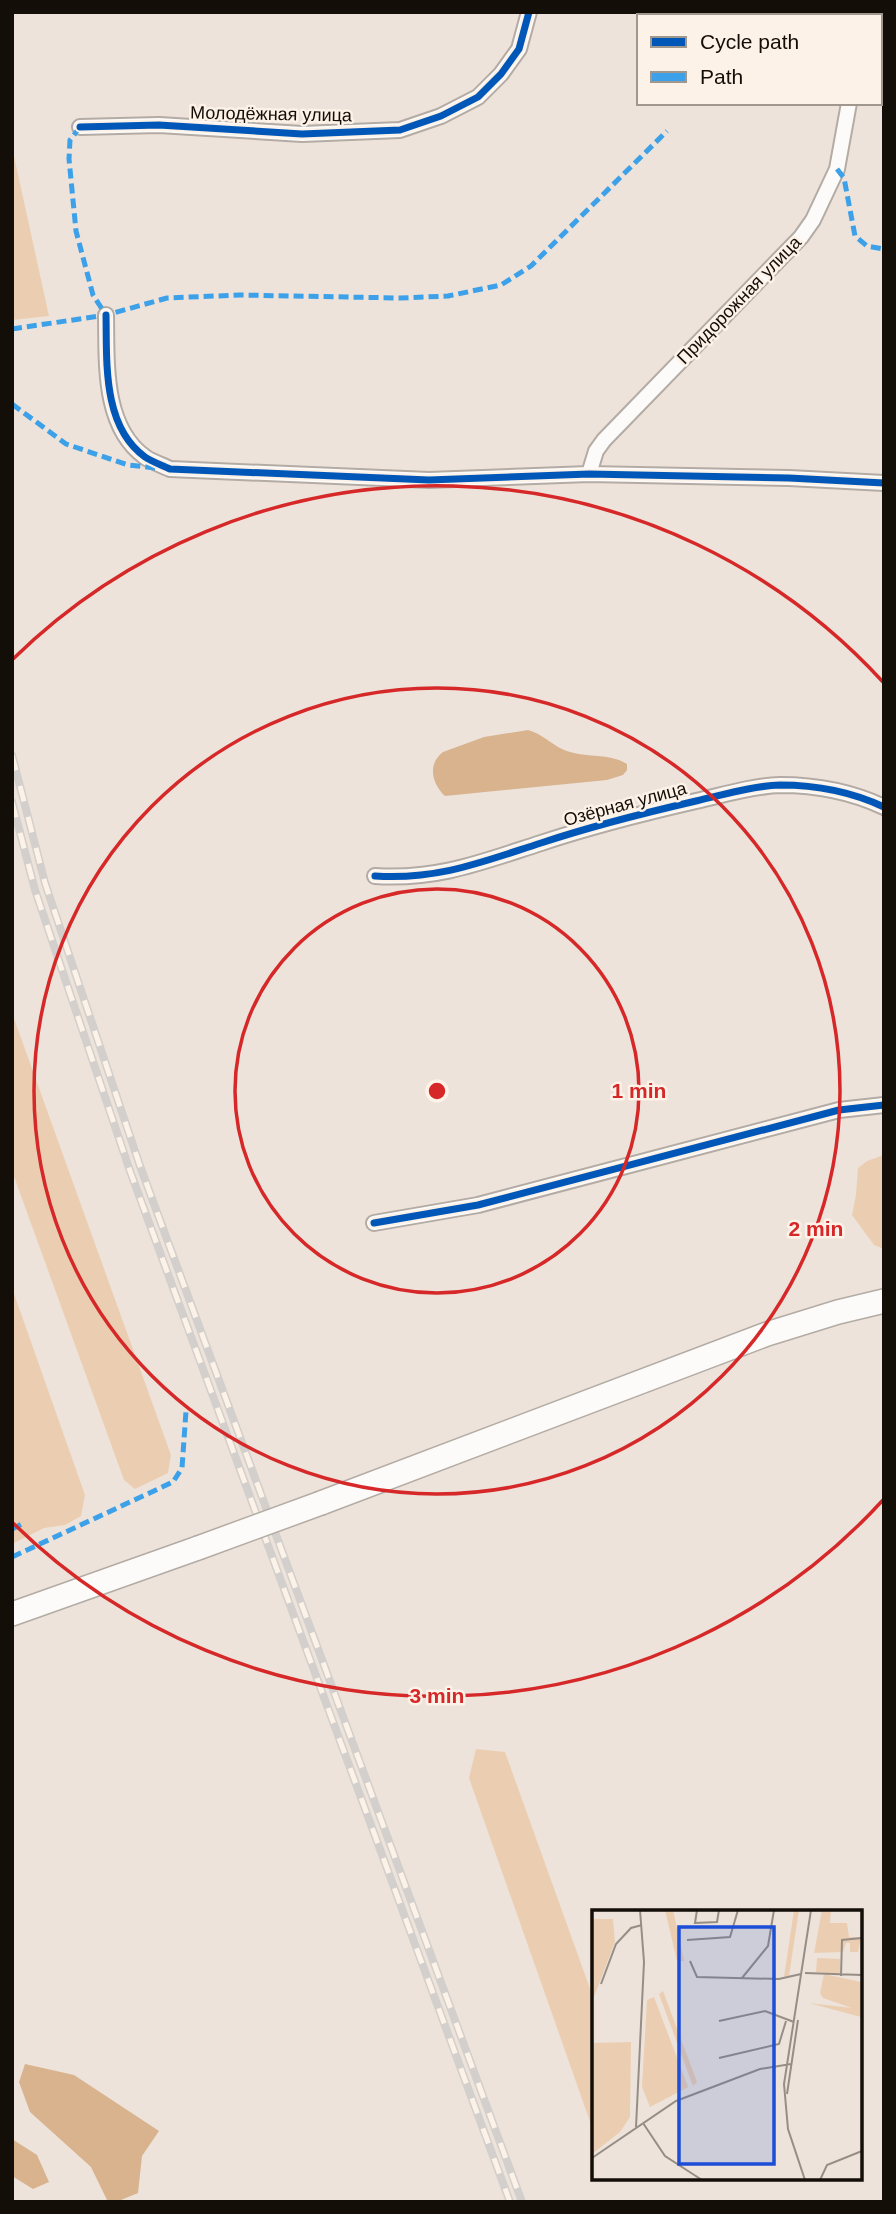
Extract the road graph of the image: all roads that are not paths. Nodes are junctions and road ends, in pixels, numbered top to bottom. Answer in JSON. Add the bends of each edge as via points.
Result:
{"nodes":[{"id":1,"x":529,"y":12,"type":"edge"},
{"id":2,"x":849,"y":105,"type":"edge"},
{"id":3,"x":80,"y":127,"type":"dead end"},
{"id":4,"x":106,"y":315,"type":"dead end"},
{"id":5,"x":589,"y":474,"type":"junction"},
{"id":6,"x":884,"y":483,"type":"edge"},
{"id":7,"x":884,"y":807,"type":"edge"},
{"id":8,"x":375,"y":876,"type":"dead end"},
{"id":9,"x":884,"y":1105,"type":"edge"},
{"id":10,"x":374,"y":1223,"type":"dead end"},
{"id":11,"x":884,"y":1289,"type":"edge"},
{"id":12,"x":884,"y":1301,"type":"edge"},
{"id":13,"x":838,"y":1312,"type":"junction"},
{"id":14,"x":884,"y":1318,"type":"edge"},
{"id":15,"x":12,"y":1614,"type":"edge"}],
"edges":[{"from":1,"to":3,"type":"street","name":"Молодёжная улица","via":[[519,49],[478,97],[400,130],[302,134],[159,125]]},
{"from":2,"to":5,"type":"street","name":"Придорожная улица","via":[[837,169],[813,220],[604,440]]},
{"from":4,"to":5,"type":"street","via":[[111,399],[119,422],[145,457],[170,469],[429,480]]},
{"from":5,"to":6,"type":"street"},
{"from":7,"to":8,"type":"street","name":"Озёрная улица","via":[[841,792],[777,785],[636,815],[443,873]]},
{"from":9,"to":10,"type":"street","via":[[839,1110],[478,1205]]},
{"from":11,"to":13,"type":"main road"},
{"from":12,"to":13,"type":"main road"},
{"from":13,"to":14,"type":"main road"},
{"from":13,"to":15,"type":"main road","bridge":true,"via":[[767,1334]]}]}
